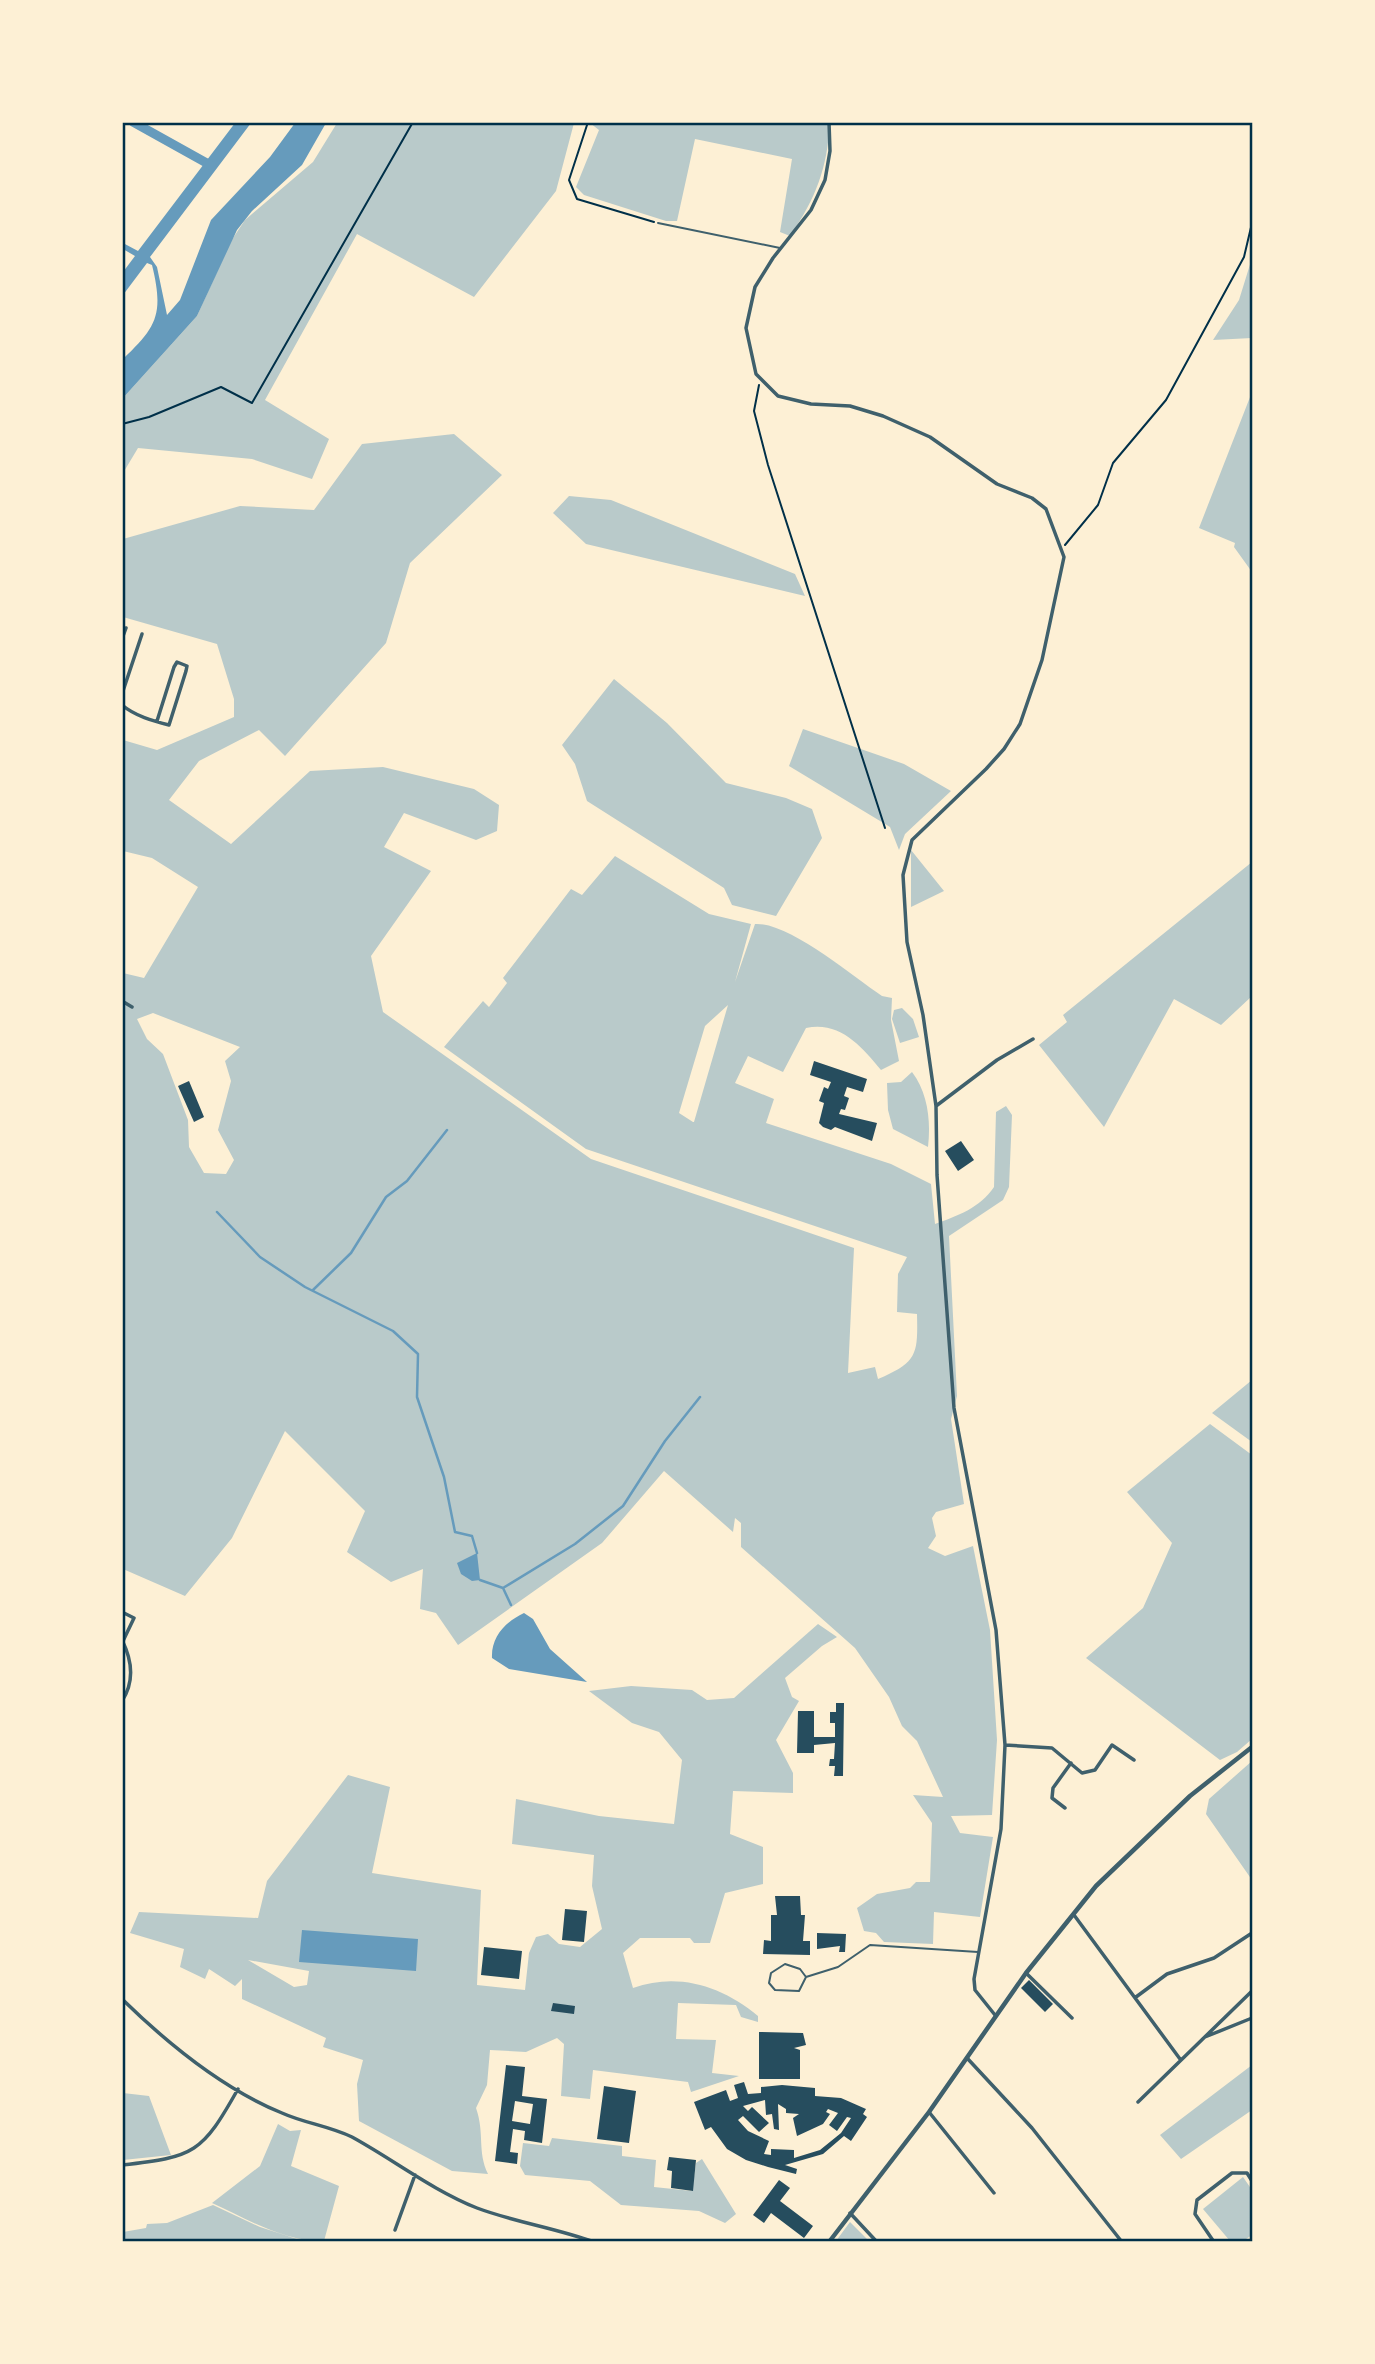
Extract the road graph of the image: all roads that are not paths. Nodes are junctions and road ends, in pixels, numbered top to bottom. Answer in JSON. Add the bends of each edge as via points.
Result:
{"nodes":[{"id":1,"x":829,"y":122,"type":"edge"},
{"id":2,"x":658,"y":223,"type":"road end"},
{"id":3,"x":780,"y":249,"type":"junction"},
{"id":4,"x":126,"y":628,"type":"dead end"},
{"id":5,"x":142,"y":634,"type":"dead end"},
{"id":6,"x":122,"y":639,"type":"edge"},
{"id":7,"x":122,"y":694,"type":"edge"},
{"id":8,"x":122,"y":705,"type":"edge"},
{"id":9,"x":157,"y":721,"type":"junction"},
{"id":10,"x":122,"y":1001,"type":"edge"},
{"id":11,"x":132,"y":1007,"type":"dead end"},
{"id":12,"x":1033,"y":1039,"type":"dead end"},
{"id":13,"x":936,"y":1107,"type":"junction"},
{"id":14,"x":122,"y":1612,"type":"edge"},
{"id":15,"x":123,"y":1641,"type":"edge"},
{"id":16,"x":122,"y":1701,"type":"edge"},
{"id":17,"x":1005,"y":1745,"type":"junction"},
{"id":18,"x":1252,"y":1747,"type":"edge"},
{"id":19,"x":1134,"y":1760,"type":"dead end"},
{"id":20,"x":1071,"y":1763,"type":"junction"},
{"id":21,"x":1065,"y":1808,"type":"dead end"},
{"id":22,"x":1074,"y":1915,"type":"junction"},
{"id":23,"x":1252,"y":1933,"type":"edge"},
{"id":24,"x":978,"y":1952,"type":"junction"},
{"id":25,"x":1026,"y":1973,"type":"junction"},
{"id":26,"x":806,"y":1978,"type":"junction"},
{"id":27,"x":1252,"y":1991,"type":"edge"},
{"id":28,"x":1136,"y":1997,"type":"junction"},
{"id":29,"x":122,"y":1999,"type":"edge"},
{"id":30,"x":995,"y":2015,"type":"junction"},
{"id":31,"x":1072,"y":2018,"type":"dead end"},
{"id":32,"x":1252,"y":2018,"type":"edge"},
{"id":33,"x":1203,"y":2038,"type":"junction"},
{"id":34,"x":967,"y":2058,"type":"junction"},
{"id":35,"x":1180,"y":2059,"type":"junction"},
{"id":36,"x":238,"y":2089,"type":"junction"},
{"id":37,"x":1138,"y":2102,"type":"dead end"},
{"id":38,"x":929,"y":2112,"type":"junction"},
{"id":39,"x":122,"y":2165,"type":"edge"},
{"id":40,"x":415,"y":2175,"type":"junction"},
{"id":41,"x":1252,"y":2181,"type":"edge"},
{"id":42,"x":993,"y":2193,"type":"dead end"},
{"id":43,"x":850,"y":2213,"type":"junction"},
{"id":44,"x":395,"y":2230,"type":"dead end"},
{"id":45,"x":594,"y":2242,"type":"edge"},
{"id":46,"x":829,"y":2242,"type":"edge"},
{"id":47,"x":877,"y":2242,"type":"edge"},
{"id":48,"x":1122,"y":2242,"type":"edge"},
{"id":49,"x":1214,"y":2242,"type":"edge"}],
"edges":[{"from":1,"to":3,"type":"street","via":[[825,180],[810,210]]},
{"from":2,"to":3,"type":"lane"},
{"from":3,"to":13,"type":"street","via":[[755,287],[746,328],[756,374],[778,396],[850,406],[930,437],[997,484],[1046,509],[1061,549],[1061,571],[1042,660],[1020,724],[1004,749],[912,840],[906,854],[907,943]]},
{"from":4,"to":6,"type":"street"},
{"from":5,"to":7,"type":"street"},
{"from":8,"to":9,"type":"street"},
{"from":9,"to":9,"type":"street","via":[[172,723],[187,666],[182,662],[174,667]]},
{"from":10,"to":11,"type":"street"},
{"from":12,"to":13,"type":"street"},
{"from":13,"to":17,"type":"street","via":[[954,1408],[996,1630]]},
{"from":14,"to":15,"type":"street","via":[[134,1618]]},
{"from":15,"to":16,"type":"street","via":[[131,1661],[131,1678]]},
{"from":17,"to":20,"type":"street","via":[[1052,1748]]},
{"from":17,"to":24,"type":"street","via":[[1001,1829]]},
{"from":18,"to":22,"type":"street","via":[[1190,1796],[1096,1886]]},
{"from":19,"to":20,"type":"street","via":[[1112,1745],[1096,1770],[1082,1773]]},
{"from":20,"to":21,"type":"street","via":[[1053,1788],[1052,1798]]},
{"from":22,"to":25,"type":"street"},
{"from":22,"to":28,"type":"street"},
{"from":23,"to":28,"type":"street","via":[[1214,1958],[1167,1974]]},
{"from":24,"to":26,"type":"lane","via":[[870,1945],[838,1967]]},
{"from":24,"to":30,"type":"street","via":[[975,1990]]},
{"from":25,"to":30,"type":"street"},
{"from":25,"to":31,"type":"street"},
{"from":26,"to":26,"type":"lane","via":[[799,1990],[775,1990],[769,1983],[771,1973],[785,1964],[797,1966]]},
{"from":27,"to":33,"type":"street"},
{"from":28,"to":35,"type":"street"},
{"from":29,"to":36,"type":"street","via":[[154,2031]]},
{"from":30,"to":34,"type":"street"},
{"from":32,"to":33,"type":"street"},
{"from":33,"to":35,"type":"street"},
{"from":34,"to":38,"type":"street"},
{"from":34,"to":48,"type":"street","via":[[1032,2128]]},
{"from":35,"to":37,"type":"street"},
{"from":36,"to":39,"type":"street","via":[[215,2130],[193,2151],[171,2160]]},
{"from":36,"to":40,"type":"street","via":[[283,2114],[351,2137]]},
{"from":38,"to":42,"type":"street"},
{"from":38,"to":43,"type":"street"},
{"from":40,"to":44,"type":"street"},
{"from":40,"to":45,"type":"street","via":[[479,2209]]},
{"from":41,"to":49,"type":"street","via":[[1247,2173],[1233,2173],[1197,2200],[1195,2214]]},
{"from":43,"to":46,"type":"street"},
{"from":43,"to":47,"type":"street"}]}
